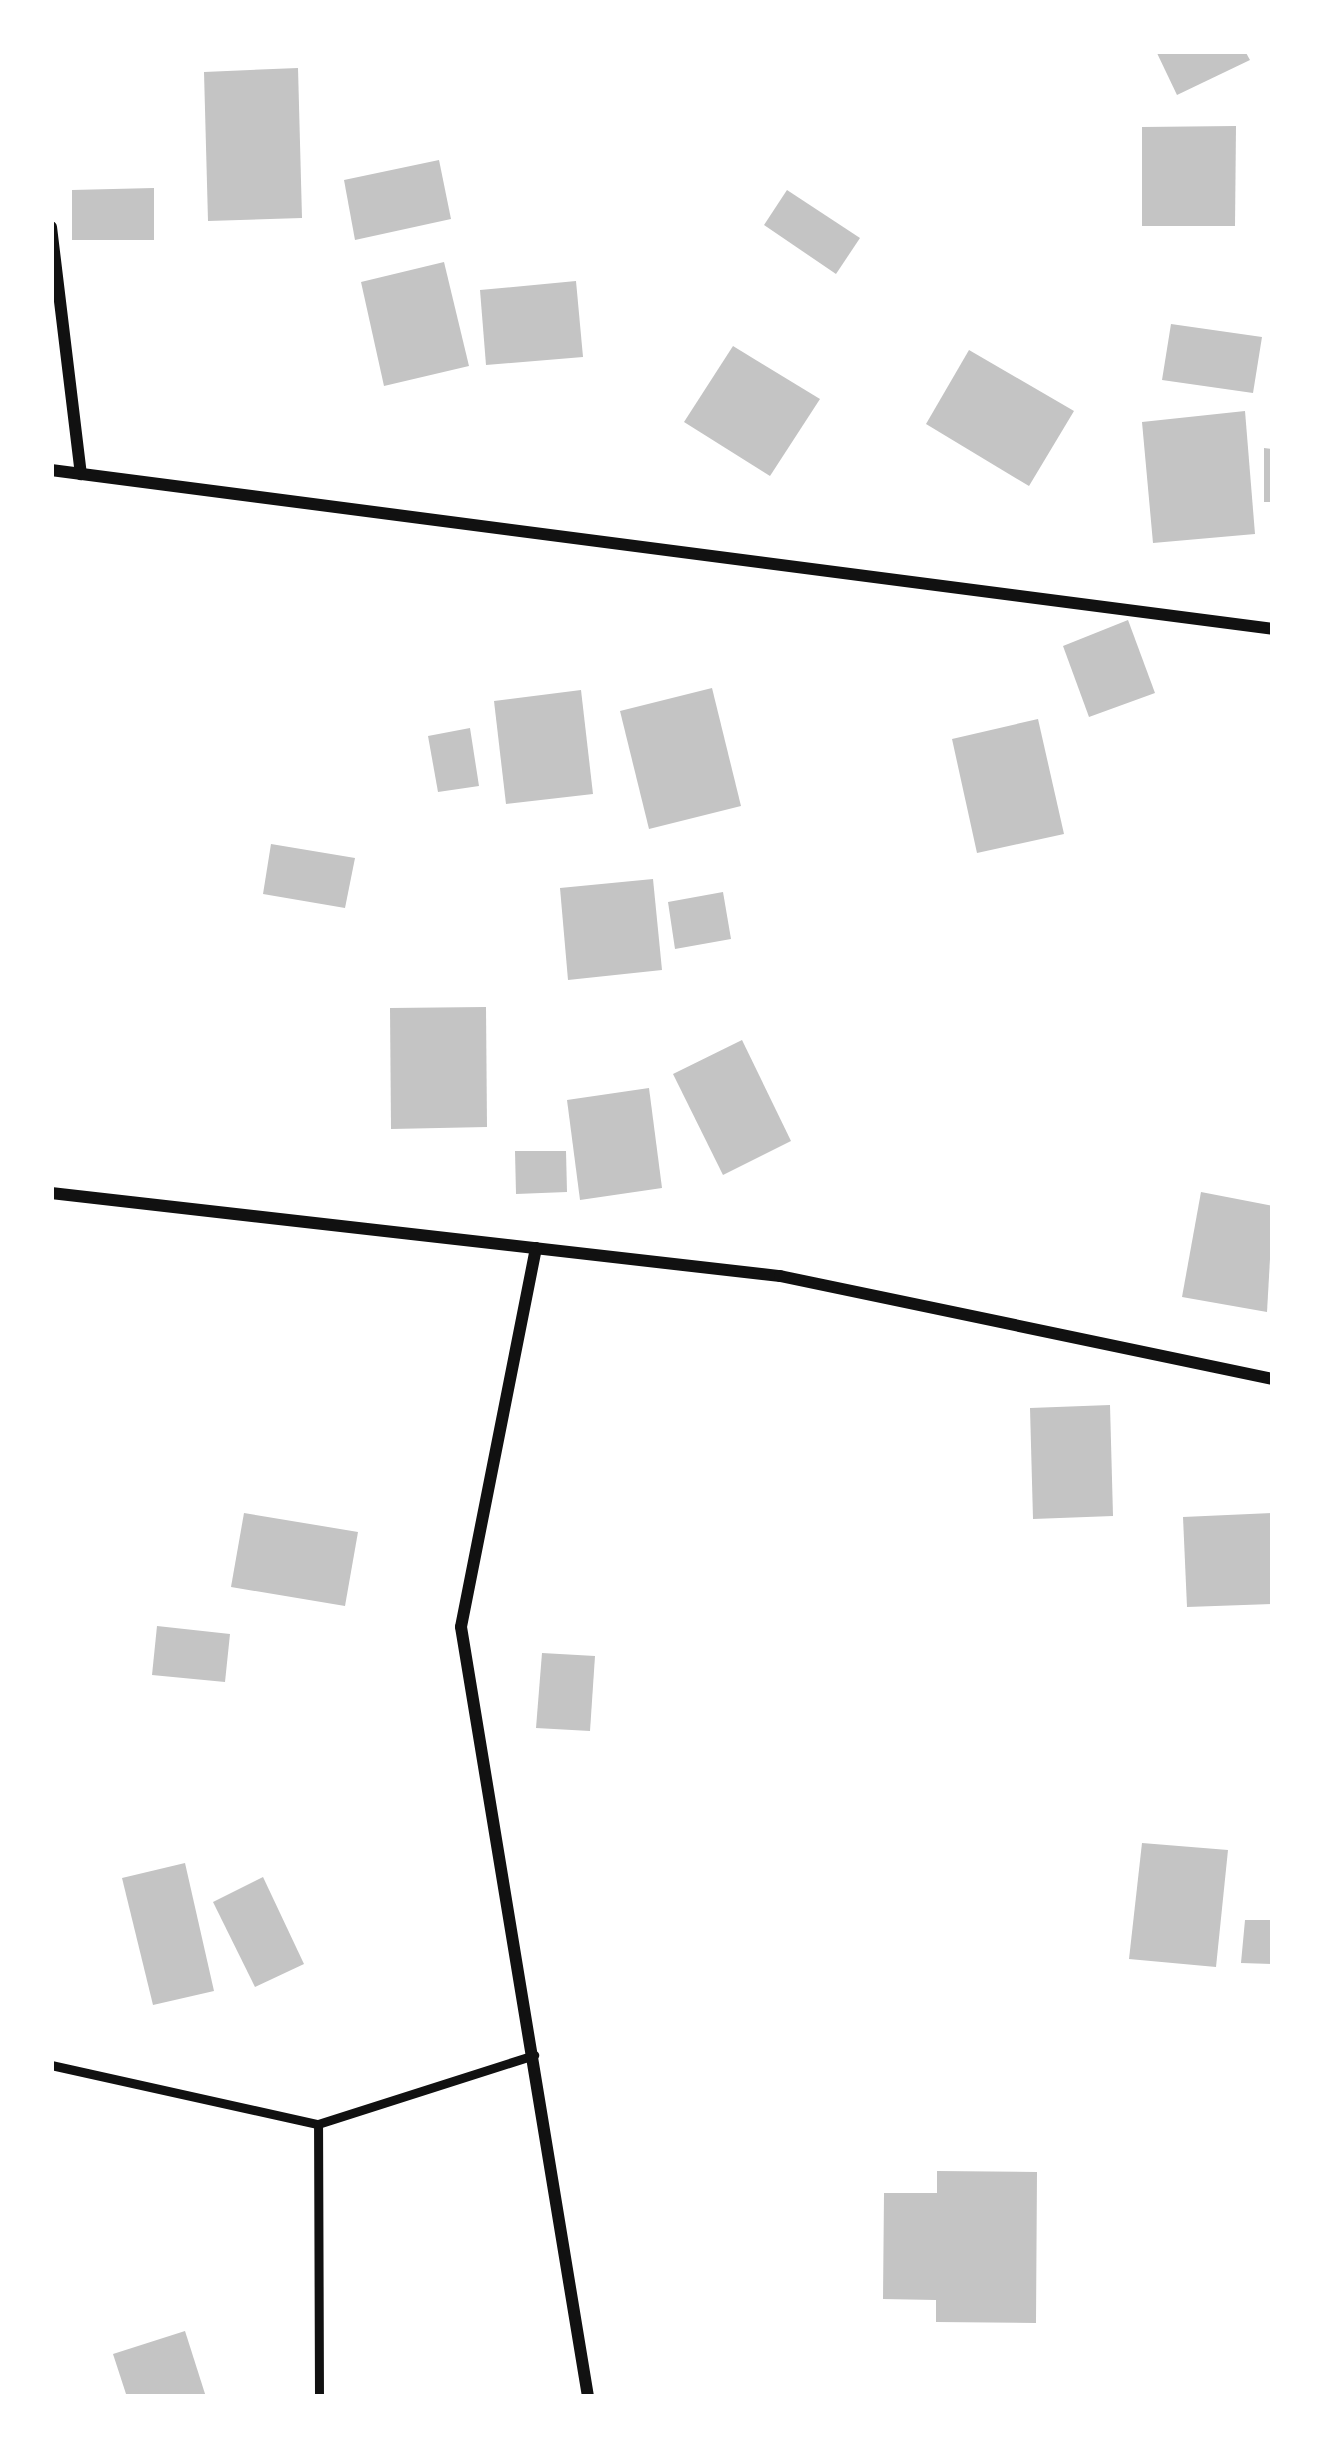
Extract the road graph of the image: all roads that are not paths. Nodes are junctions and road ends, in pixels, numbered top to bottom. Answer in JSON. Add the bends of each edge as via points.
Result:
{"nodes":[{"id":1,"x":51,"y":227,"type":"edge"},
{"id":2,"x":51,"y":470,"type":"edge"},
{"id":3,"x":81,"y":474,"type":"junction"},
{"id":4,"x":1273,"y":629,"type":"edge"},
{"id":5,"x":51,"y":1193,"type":"edge"},
{"id":6,"x":536,"y":1248,"type":"junction"},
{"id":7,"x":1273,"y":1379,"type":"edge"},
{"id":8,"x":534,"y":2055,"type":"junction"},
{"id":9,"x":51,"y":2065,"type":"edge"},
{"id":10,"x":318,"y":2124,"type":"junction"},
{"id":11,"x":319,"y":2397,"type":"edge"},
{"id":12,"x":588,"y":2397,"type":"edge"}],
"edges":[{"from":1,"to":3,"type":"street"},
{"from":2,"to":3,"type":"street"},
{"from":3,"to":4,"type":"street"},
{"from":5,"to":6,"type":"street"},
{"from":6,"to":7,"type":"street","via":[[780,1276]]},
{"from":6,"to":8,"type":"street","via":[[461,1627]]},
{"from":8,"to":10,"type":"lane"},
{"from":8,"to":12,"type":"street"},
{"from":9,"to":10,"type":"lane"},
{"from":10,"to":11,"type":"lane"}]}
